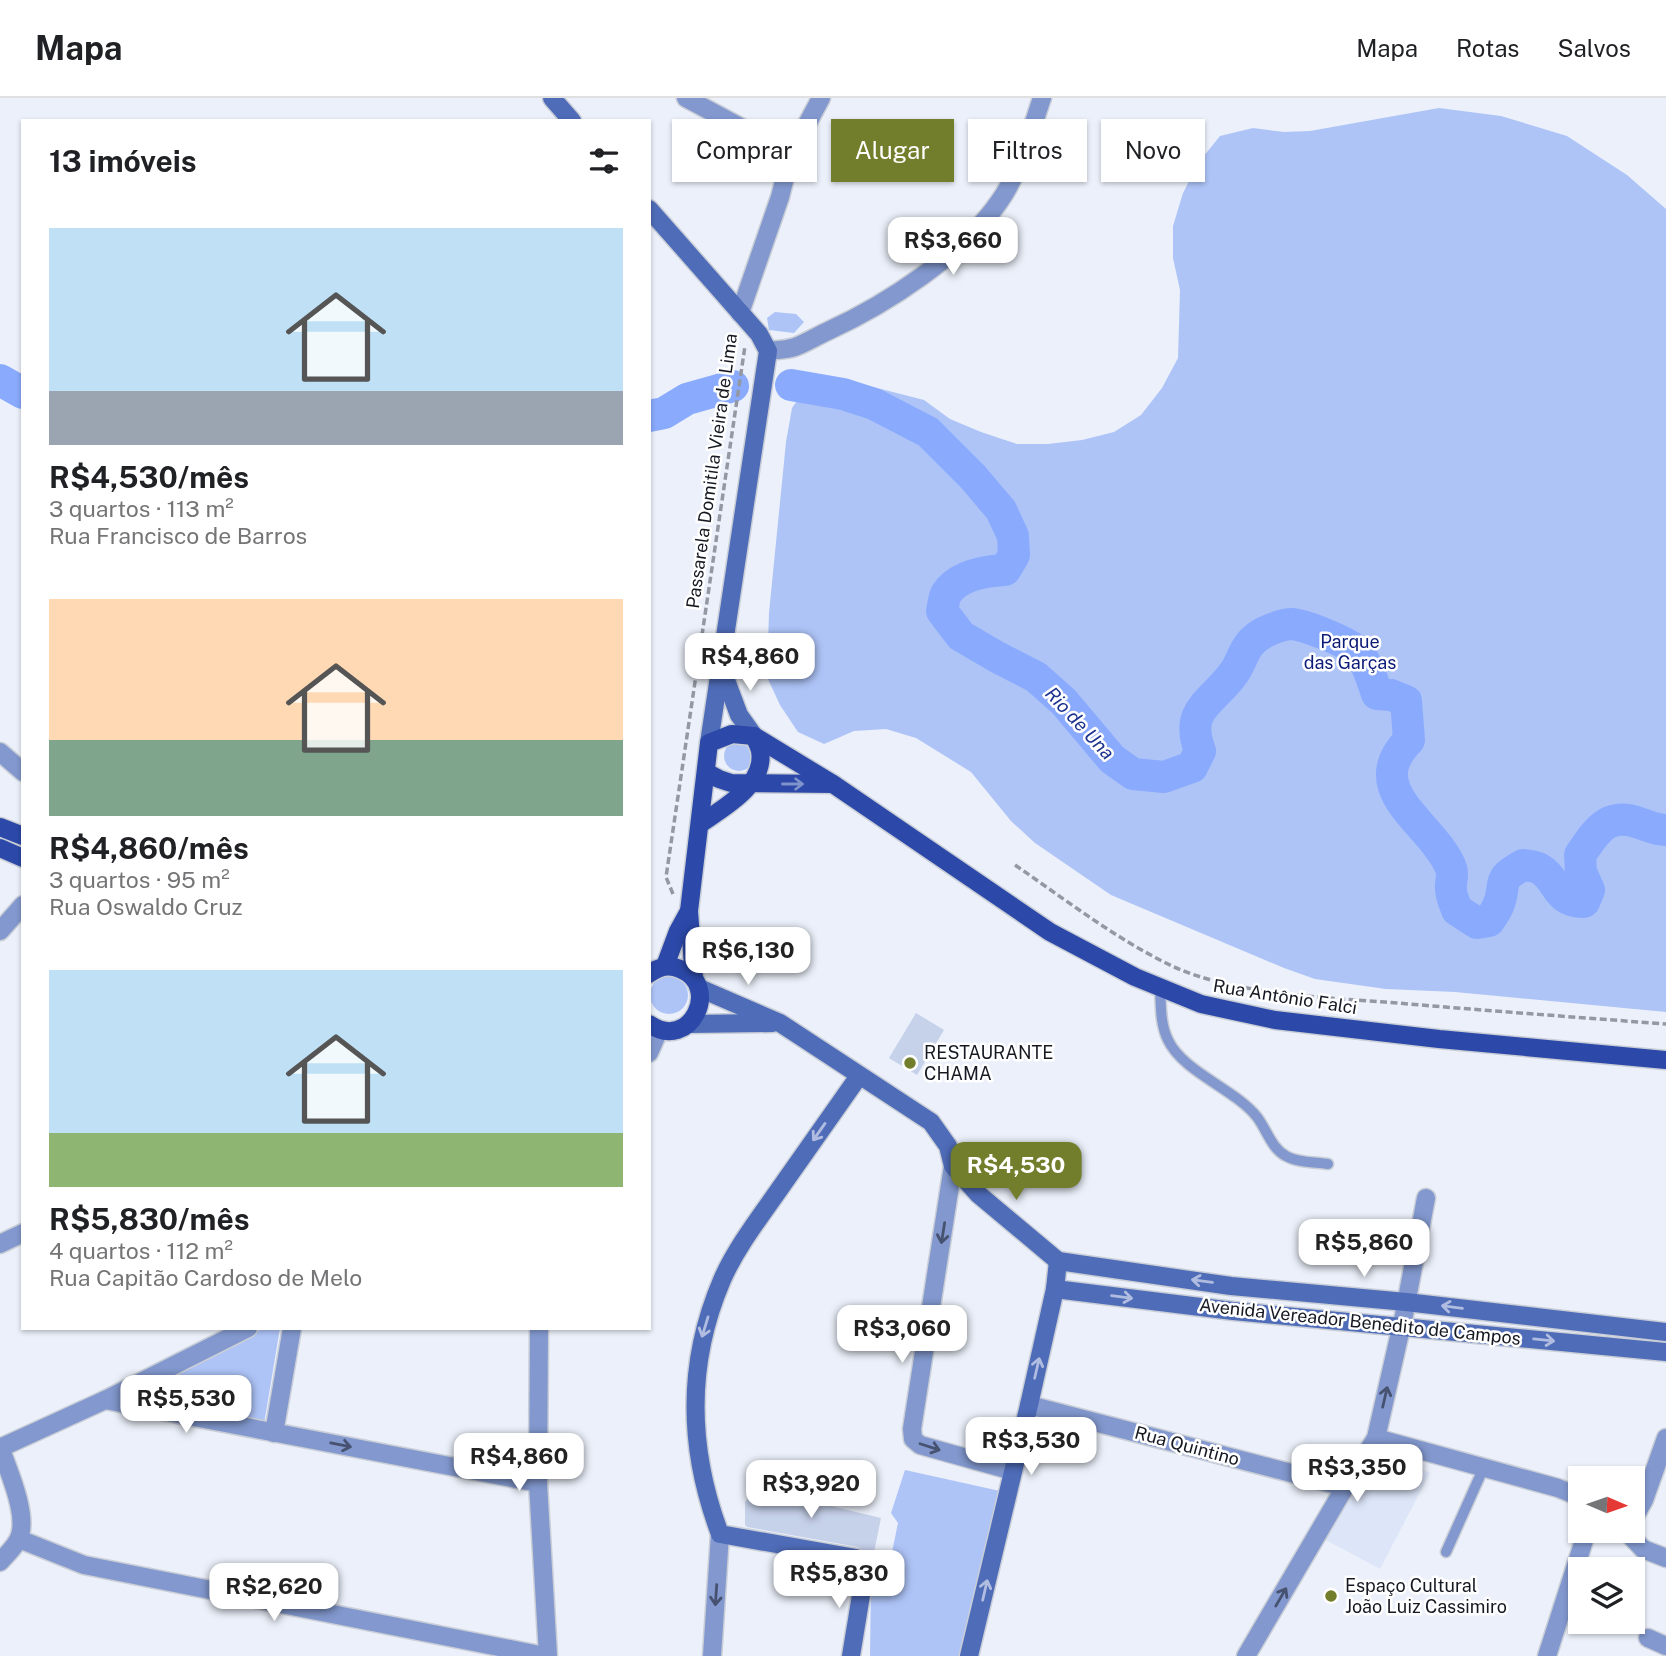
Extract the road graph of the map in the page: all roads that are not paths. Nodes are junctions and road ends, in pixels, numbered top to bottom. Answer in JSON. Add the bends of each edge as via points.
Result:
{"nodes":[{"id":1,"x":552,"y":98,"type":"edge"},
{"id":2,"x":686,"y":98,"type":"edge"},
{"id":3,"x":821,"y":98,"type":"edge"},
{"id":4,"x":1042,"y":98,"type":"edge"},
{"id":5,"x":570,"y":119,"type":"edge"},
{"id":6,"x":726,"y":119,"type":"edge"},
{"id":7,"x":810,"y":119,"type":"edge"},
{"id":8,"x":784,"y":182,"type":"edge"},
{"id":9,"x":651,"y":211,"type":"edge"},
{"id":10,"x":744,"y":317,"type":"junction"},
{"id":11,"x":768,"y":351,"type":"junction"},
{"id":12,"x":720,"y":664,"type":"junction"},
{"id":13,"x":754,"y":736,"type":"junction"},
{"id":14,"x":709,"y":744,"type":"junction"},
{"id":15,"x":0,"y":752,"type":"edge"},
{"id":16,"x":21,"y":770,"type":"edge"},
{"id":17,"x":706,"y":772,"type":"junction"},
{"id":18,"x":751,"y":782,"type":"junction"},
{"id":19,"x":833,"y":784,"type":"junction"},
{"id":20,"x":700,"y":824,"type":"junction"},
{"id":21,"x":0,"y":827,"type":"edge"},
{"id":22,"x":21,"y":835,"type":"edge"},
{"id":23,"x":0,"y":848,"type":"edge"},
{"id":24,"x":21,"y":857,"type":"edge"},
{"id":25,"x":21,"y":907,"type":"edge"},
{"id":26,"x":689,"y":908,"type":"junction"},
{"id":27,"x":0,"y":931,"type":"edge"},
{"id":28,"x":655,"y":969,"type":"edge"},
{"id":29,"x":697,"y":984,"type":"junction"},
{"id":30,"x":1160,"y":987,"type":"junction"},
{"id":31,"x":780,"y":1023,"type":"junction"},
{"id":32,"x":689,"y":1024,"type":"junction"},
{"id":33,"x":654,"y":1027,"type":"edge"},
{"id":34,"x":1666,"y":1060,"type":"edge"},
{"id":35,"x":859,"y":1076,"type":"junction"},
{"id":36,"x":1328,"y":1164,"type":"dead end"},
{"id":37,"x":953,"y":1166,"type":"junction"},
{"id":38,"x":1426,"y":1198,"type":"dead end"},
{"id":39,"x":21,"y":1234,"type":"edge"},
{"id":40,"x":0,"y":1244,"type":"edge"},
{"id":41,"x":1058,"y":1261,"type":"junction"},
{"id":42,"x":1231,"y":1286,"type":"junction"},
{"id":43,"x":1055,"y":1289,"type":"junction"},
{"id":44,"x":1406,"y":1302,"type":"junction"},
{"id":45,"x":1233,"y":1311,"type":"junction"},
{"id":46,"x":1401,"y":1326,"type":"junction"},
{"id":47,"x":244,"y":1330,"type":"edge"},
{"id":48,"x":292,"y":1330,"type":"edge"},
{"id":49,"x":540,"y":1330,"type":"edge"},
{"id":50,"x":1666,"y":1332,"type":"edge"},
{"id":51,"x":1666,"y":1352,"type":"edge"},
{"id":52,"x":105,"y":1400,"type":"junction"},
{"id":53,"x":1029,"y":1405,"type":"junction"},
{"id":54,"x":274,"y":1433,"type":"junction"},
{"id":55,"x":1376,"y":1438,"type":"junction"},
{"id":56,"x":1666,"y":1438,"type":"edge"},
{"id":57,"x":0,"y":1448,"type":"edge"},
{"id":58,"x":1484,"y":1467,"type":"junction"},
{"id":59,"x":1013,"y":1471,"type":"junction"},
{"id":60,"x":538,"y":1483,"type":"junction"},
{"id":61,"x":1345,"y":1487,"type":"junction"},
{"id":62,"x":1568,"y":1492,"type":"edge"},
{"id":63,"x":1645,"y":1497,"type":"edge"},
{"id":64,"x":720,"y":1534,"type":"junction"},
{"id":65,"x":19,"y":1539,"type":"junction"},
{"id":66,"x":1583,"y":1544,"type":"edge"},
{"id":67,"x":1638,"y":1544,"type":"edge"},
{"id":68,"x":1446,"y":1552,"type":"dead end"},
{"id":69,"x":1666,"y":1558,"type":"edge"},
{"id":70,"x":0,"y":1562,"type":"edge"},
{"id":71,"x":1648,"y":1638,"type":"dead end"},
{"id":72,"x":1666,"y":1646,"type":"edge"},
{"id":73,"x":547,"y":1656,"type":"edge"},
{"id":74,"x":712,"y":1656,"type":"edge"},
{"id":75,"x":851,"y":1656,"type":"edge"},
{"id":76,"x":969,"y":1656,"type":"edge"},
{"id":77,"x":1246,"y":1656,"type":"edge"},
{"id":78,"x":1547,"y":1656,"type":"edge"}],
"edges":[{"from":1,"to":5,"type":"main road"},
{"from":2,"to":6,"type":"street"},
{"from":3,"to":7,"type":"street"},
{"from":4,"to":11,"type":"street","via":[[1014,179],[998,204],[940,262],[851,321],[794,347]]},
{"from":8,"to":10,"type":"street"},
{"from":9,"to":10,"type":"main road"},
{"from":10,"to":11,"type":"main road"},
{"from":11,"to":12,"type":"main road"},
{"from":12,"to":13,"type":"main road","via":[[733,701]]},
{"from":12,"to":14,"type":"main road"},
{"from":13,"to":14,"type":"main road","via":[[732,734]]},
{"from":13,"to":18,"type":"main road","via":[[760,752]]},
{"from":13,"to":19,"type":"main road","name":"Rua Antônio Falci"},
{"from":14,"to":17,"type":"main road"},
{"from":15,"to":16,"type":"street"},
{"from":17,"to":18,"type":"main road","via":[[731,783]]},
{"from":17,"to":20,"type":"main road"},
{"from":18,"to":19,"type":"main road","one_way":true},
{"from":18,"to":20,"type":"main road","via":[[740,796]]},
{"from":19,"to":30,"type":"main road","name":"Rua Antônio Falci","via":[[1050,932]]},
{"from":20,"to":26,"type":"main road"},
{"from":21,"to":22,"type":"main road"},
{"from":23,"to":24,"type":"main road"},
{"from":25,"to":27,"type":"street"},
{"from":26,"to":28,"type":"main road"},
{"from":26,"to":29,"type":"main road"},
{"from":28,"to":29,"type":"main road","via":[[676,967]]},
{"from":29,"to":31,"type":"main road"},
{"from":29,"to":32,"type":"main road","via":[[699,1008]]},
{"from":30,"to":34,"type":"main road","name":"Rua Antônio Falci","via":[[1201,1004],[1275,1020]]},
{"from":30,"to":36,"type":"lane","via":[[1168,1041],[1192,1068],[1242,1102],[1286,1157]]},
{"from":31,"to":32,"type":"main road"},
{"from":31,"to":35,"type":"main road"},
{"from":32,"to":33,"type":"main road","via":[[675,1031]]},
{"from":35,"to":37,"type":"main road","via":[[931,1122],[948,1146]]},
{"from":35,"to":64,"type":"main road","one_way":true,"via":[[747,1237],[723,1278],[702,1334],[695,1420],[699,1463]]},
{"from":37,"to":41,"type":"main road","via":[[986,1201]]},
{"from":37,"to":59,"type":"street","one_way":true,"via":[[913,1439],[920,1445]]},
{"from":38,"to":44,"type":"street"},
{"from":39,"to":40,"type":"street"},
{"from":42,"to":41,"type":"main road","name":"Avenida Vereador Benedito de Campos","one_way":true},
{"from":41,"to":43,"type":"main road"},
{"from":42,"to":44,"type":"main road","name":"Avenida Vereador Benedito de Campos"},
{"from":42,"to":45,"type":"main road"},
{"from":43,"to":45,"type":"main road","name":"Avenida Vereador Benedito de Campos","one_way":true},
{"from":53,"to":43,"type":"main road","one_way":true},
{"from":44,"to":46,"type":"street"},
{"from":50,"to":44,"type":"main road","name":"Avenida Vereador Benedito de Campos","one_way":true},
{"from":45,"to":46,"type":"main road","name":"Avenida Vereador Benedito de Campos"},
{"from":46,"to":51,"type":"main road","name":"Avenida Vereador Benedito de Campos","one_way":true},
{"from":55,"to":46,"type":"street","one_way":true},
{"from":47,"to":52,"type":"street"},
{"from":48,"to":54,"type":"street"},
{"from":49,"to":60,"type":"street"},
{"from":52,"to":54,"type":"street"},
{"from":52,"to":57,"type":"street"},
{"from":53,"to":59,"type":"main road"},
{"from":53,"to":61,"type":"street","name":"Rua Quintino"},
{"from":54,"to":60,"type":"street","one_way":true},
{"from":55,"to":58,"type":"street"},
{"from":55,"to":61,"type":"street"},
{"from":56,"to":63,"type":"street"},
{"from":57,"to":65,"type":"street","via":[[16,1493],[22,1522]]},
{"from":58,"to":62,"type":"street"},
{"from":58,"to":68,"type":"lane"},
{"from":76,"to":59,"type":"main road","one_way":true},
{"from":60,"to":73,"type":"street"},
{"from":77,"to":61,"type":"street","one_way":true},
{"from":64,"to":74,"type":"street","one_way":true},
{"from":64,"to":75,"type":"main road","via":[[863,1562],[866,1571]]},
{"from":65,"to":70,"type":"street"},
{"from":65,"to":73,"type":"street","via":[[84,1565]]},
{"from":66,"to":78,"type":"street"},
{"from":67,"to":69,"type":"street"},
{"from":71,"to":72,"type":"street"}]}
